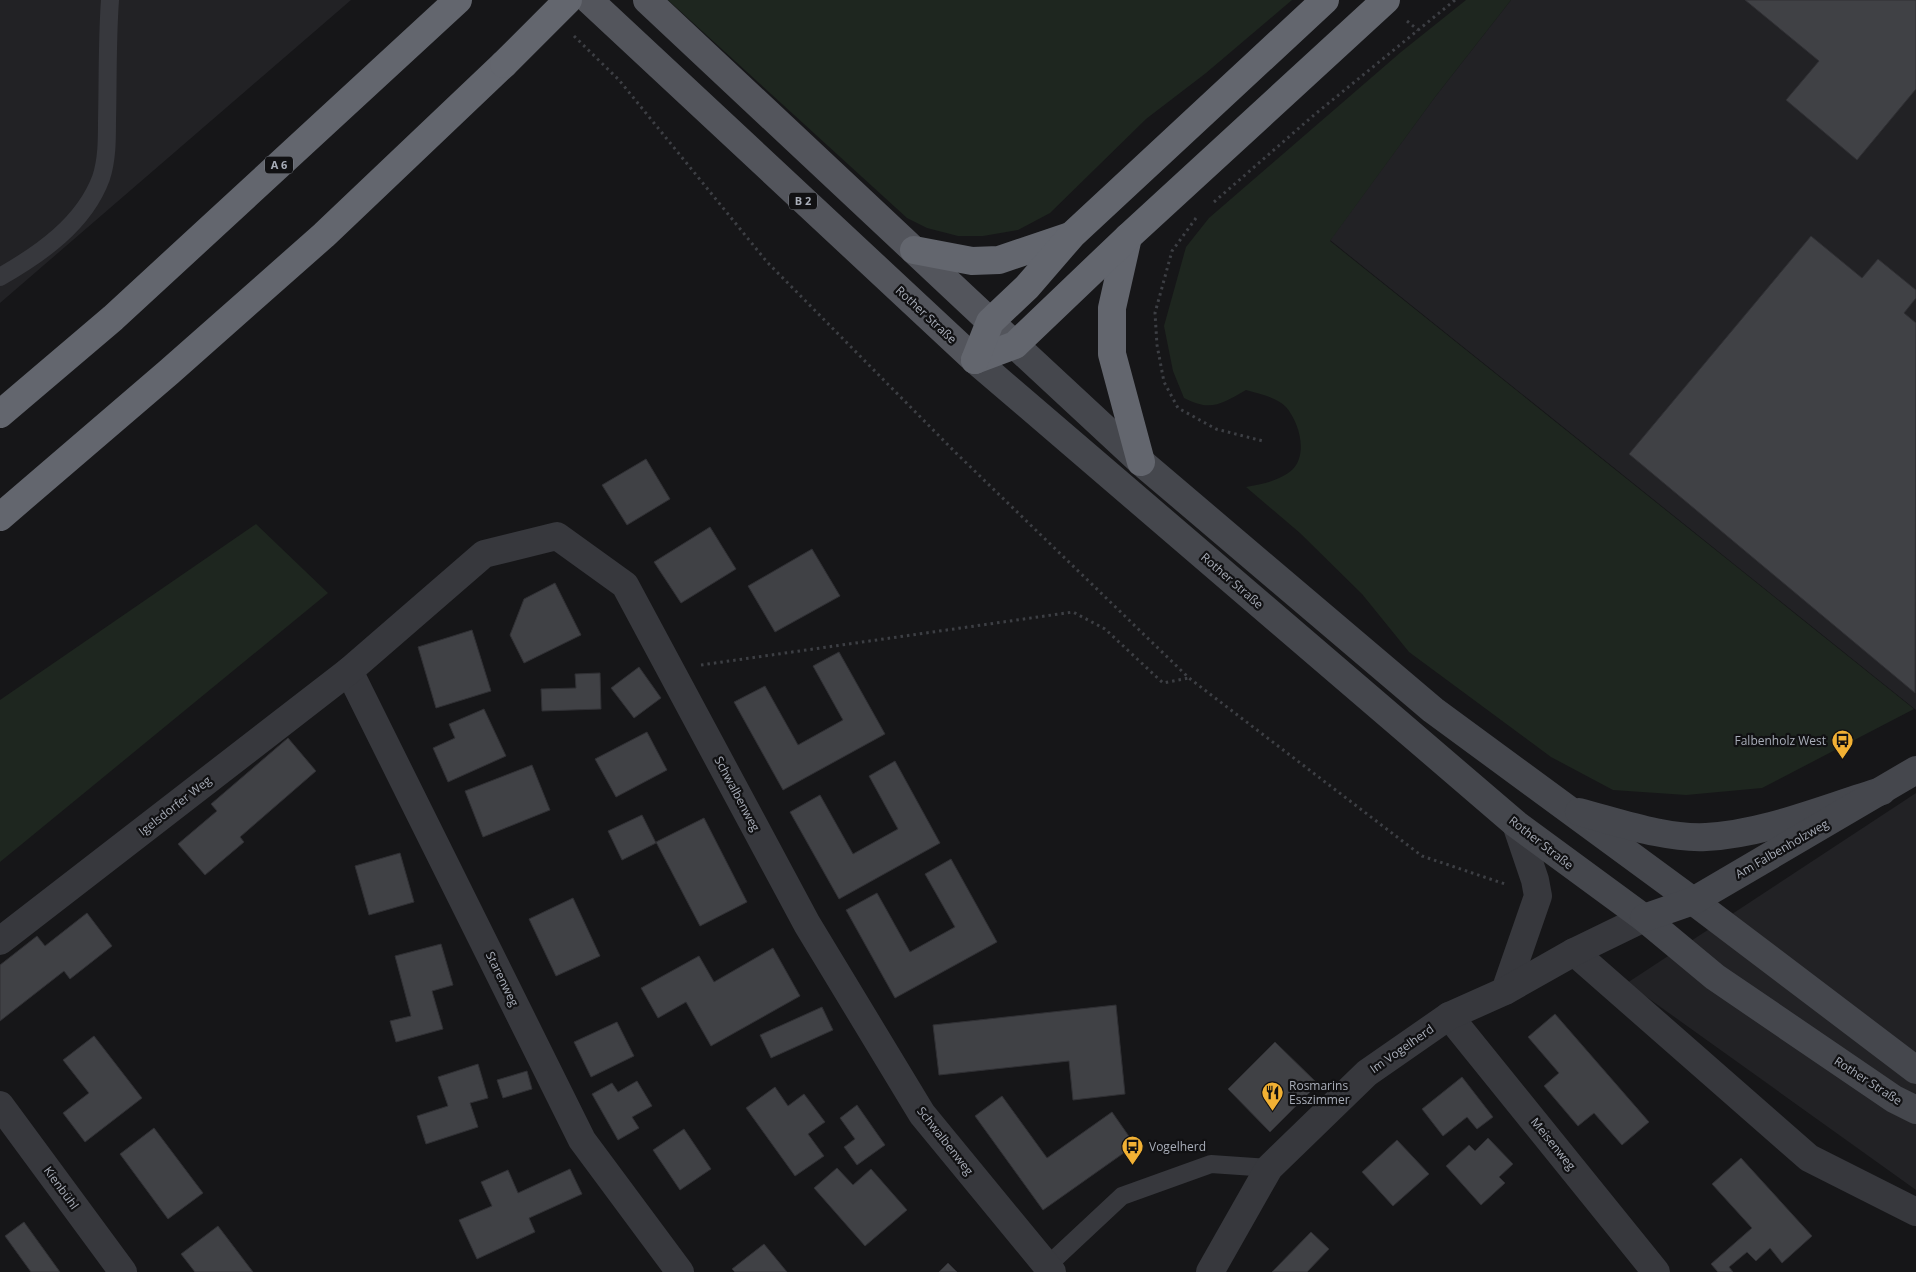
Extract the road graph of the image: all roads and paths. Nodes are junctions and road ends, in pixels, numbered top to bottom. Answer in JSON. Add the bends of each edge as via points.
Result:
{"nodes":[{"id":1,"x":110,"y":0,"type":"edge"},
{"id":2,"x":568,"y":0,"type":"edge"},
{"id":3,"x":590,"y":0,"type":"edge"},
{"id":4,"x":647,"y":0,"type":"edge"},
{"id":5,"x":1325,"y":0,"type":"edge"},
{"id":6,"x":1386,"y":0,"type":"edge"},
{"id":7,"x":1454,"y":0,"type":"edge"},
{"id":8,"x":452,"y":6,"type":"edge"},
{"id":9,"x":571,"y":33,"type":"dead end"},
{"id":10,"x":1212,"y":204,"type":"dead end"},
{"id":11,"x":1197,"y":217,"type":"dead end"},
{"id":12,"x":1072,"y":235,"type":"junction"},
{"id":13,"x":1128,"y":237,"type":"junction"},
{"id":14,"x":914,"y":250,"type":"junction"},
{"id":15,"x":0,"y":277,"type":"edge"},
{"id":16,"x":990,"y":322,"type":"junction"},
{"id":17,"x":1015,"y":345,"type":"junction"},
{"id":18,"x":975,"y":360,"type":"junction"},
{"id":19,"x":0,"y":414,"type":"edge"},
{"id":20,"x":1263,"y":442,"type":"dead end"},
{"id":21,"x":1141,"y":462,"type":"junction"},
{"id":22,"x":0,"y":517,"type":"edge"},
{"id":23,"x":670,"y":669,"type":"junction"},
{"id":24,"x":349,"y":671,"type":"junction"},
{"id":25,"x":1189,"y":678,"type":"junction"},
{"id":26,"x":1916,"y":770,"type":"edge"},
{"id":27,"x":1882,"y":791,"type":"junction"},
{"id":28,"x":1565,"y":808,"type":"junction"},
{"id":29,"x":1516,"y":824,"type":"junction"},
{"id":30,"x":1538,"y":896,"type":"junction"},
{"id":31,"x":1693,"y":901,"type":"junction"},
{"id":32,"x":1644,"y":918,"type":"junction"},
{"id":33,"x":0,"y":941,"type":"edge"},
{"id":34,"x":1574,"y":952,"type":"junction"},
{"id":35,"x":1505,"y":991,"type":"junction"},
{"id":36,"x":1449,"y":1016,"type":"junction"},
{"id":37,"x":1916,"y":1070,"type":"edge"},
{"id":38,"x":0,"y":1105,"type":"edge"},
{"id":39,"x":1916,"y":1110,"type":"edge"},
{"id":40,"x":1269,"y":1168,"type":"junction"},
{"id":41,"x":1916,"y":1212,"type":"edge"},
{"id":42,"x":1050,"y":1269,"type":"edge"},
{"id":43,"x":1215,"y":1270,"type":"edge"},
{"id":44,"x":123,"y":1272,"type":"edge"},
{"id":45,"x":680,"y":1272,"type":"edge"},
{"id":46,"x":1656,"y":1272,"type":"edge"}],
"edges":[{"from":1,"to":15,"type":"lane","via":[[106,150],[101,177],[79,216],[56,238]]},
{"from":2,"to":22,"type":"highway","bridge":true,"via":[[324,235]]},
{"from":3,"to":18,"type":"main road","name":"Rother Straße","number":"B 2"},
{"from":4,"to":14,"type":"main road"},
{"from":5,"to":12,"type":"highway"},
{"from":6,"to":13,"type":"highway"},
{"from":7,"to":10,"type":"path"},
{"from":8,"to":19,"type":"highway","number":"A 6","via":[[113,318]]},
{"from":9,"to":25,"type":"path","via":[[619,80],[767,262],[955,452]]},
{"from":11,"to":20,"type":"path","via":[[1172,252],[1155,313],[1164,382],[1178,408],[1216,429]]},
{"from":12,"to":14,"type":"highway","via":[[999,260],[972,261]]},
{"from":12,"to":16,"type":"highway","via":[[1027,288]]},
{"from":13,"to":17,"type":"highway"},
{"from":13,"to":21,"type":"highway","via":[[1112,308],[1112,354]]},
{"from":14,"to":16,"type":"main road"},
{"from":16,"to":17,"type":"main road"},
{"from":16,"to":18,"type":"highway"},
{"from":17,"to":18,"type":"highway"},
{"from":17,"to":21,"type":"main road"},
{"from":18,"to":29,"type":"main road","name":"Rother Straße"},
{"from":21,"to":28,"type":"main road","via":[[1433,710]]},
{"from":23,"to":24,"type":"street","name":"Schwalbenweg","via":[[625,585],[557,536],[484,554]]},
{"from":23,"to":25,"type":"path","via":[[1073,612],[1105,629],[1163,683]]},
{"from":23,"to":42,"type":"street","name":"Schwalbenweg","via":[[807,924],[922,1114]]},
{"from":24,"to":33,"type":"street","name":"Igelsdorfer Weg"},
{"from":24,"to":45,"type":"street","name":"Starenweg","via":[[582,1140]]},
{"from":25,"to":30,"type":"path","via":[[1422,856]]},
{"from":26,"to":27,"type":"main road","name":"Am Falbenholzweg"},
{"from":27,"to":28,"type":"main road","via":[[1752,831],[1704,837],[1657,832]]},
{"from":27,"to":31,"type":"main road","name":"Am Falbenholzweg"},
{"from":28,"to":31,"type":"main road"},
{"from":29,"to":30,"type":"street"},
{"from":29,"to":32,"type":"main road","name":"Rother Straße"},
{"from":30,"to":35,"type":"street"},
{"from":31,"to":32,"type":"main road","name":"Am Falbenholzweg"},
{"from":31,"to":37,"type":"main road"},
{"from":32,"to":34,"type":"street","name":"Im Vogelherd"},
{"from":32,"to":39,"type":"main road","name":"Rother Straße","via":[[1715,977],[1894,1099]]},
{"from":34,"to":35,"type":"street","name":"Im Vogelherd"},
{"from":34,"to":41,"type":"street","via":[[1809,1158]]},
{"from":35,"to":36,"type":"street","name":"Im Vogelherd"},
{"from":36,"to":40,"type":"street","name":"Im Vogelherd","via":[[1367,1073]]},
{"from":36,"to":46,"type":"street","name":"Meisenweg"},
{"from":38,"to":44,"type":"street","name":"Kienbühl"},
{"from":40,"to":42,"type":"lane","via":[[1210,1164],[1122,1196]]},
{"from":40,"to":43,"type":"street","name":"Im Vogelherd"}]}
